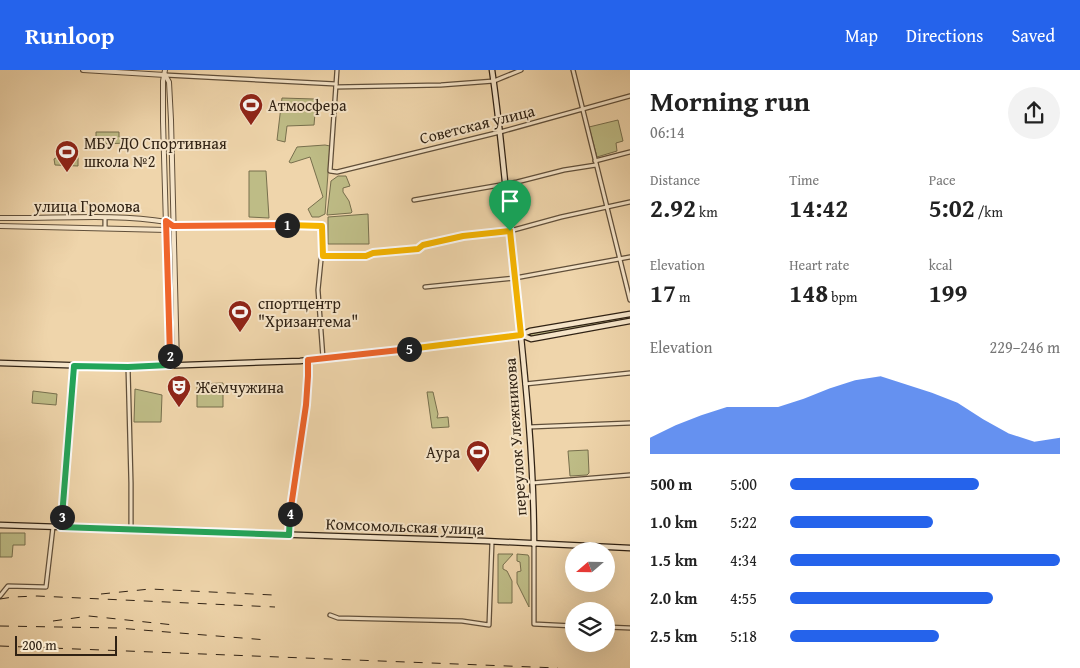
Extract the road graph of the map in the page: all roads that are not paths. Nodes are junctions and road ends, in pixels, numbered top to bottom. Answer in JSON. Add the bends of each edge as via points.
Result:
{"nodes":[{"id":1,"x":83,"y":70,"type":"edge"},
{"id":2,"x":337,"y":70,"type":"edge"},
{"id":3,"x":492,"y":70,"type":"edge"},
{"id":4,"x":521,"y":70,"type":"edge"},
{"id":5,"x":573,"y":70,"type":"edge"},
{"id":6,"x":115,"y":71,"type":"edge"},
{"id":7,"x":165,"y":72,"type":"edge"},
{"id":8,"x":494,"y":81,"type":"junction"},
{"id":9,"x":336,"y":86,"type":"junction"},
{"id":10,"x":630,"y":96,"type":"edge"},
{"id":11,"x":583,"y":110,"type":"junction"},
{"id":12,"x":163,"y":120,"type":"junction"},
{"id":13,"x":170,"y":120,"type":"junction"},
{"id":14,"x":500,"y":132,"type":"junction"},
{"id":15,"x":164,"y":149,"type":"junction"},
{"id":16,"x":171,"y":149,"type":"junction"},
{"id":17,"x":630,"y":152,"type":"edge"},
{"id":18,"x":596,"y":163,"type":"junction"},
{"id":19,"x":505,"y":184,"type":"junction"},
{"id":20,"x":414,"y":200,"type":"dead end"},
{"id":21,"x":630,"y":202,"type":"edge"},
{"id":22,"x":607,"y":207,"type":"junction"},
{"id":23,"x":0,"y":218,"type":"edge"},
{"id":24,"x":105,"y":218,"type":"junction"},
{"id":25,"x":38,"y":219,"type":"junction"},
{"id":26,"x":166,"y":221,"type":"junction"},
{"id":27,"x":0,"y":226,"type":"edge"},
{"id":28,"x":173,"y":226,"type":"junction"},
{"id":29,"x":38,"y":227,"type":"junction"},
{"id":30,"x":105,"y":228,"type":"junction"},
{"id":31,"x":166,"y":230,"type":"junction"},
{"id":32,"x":510,"y":231,"type":"junction"},
{"id":33,"x":322,"y":256,"type":"junction"},
{"id":34,"x":630,"y":257,"type":"edge"},
{"id":35,"x":620,"y":259,"type":"junction"},
{"id":36,"x":514,"y":278,"type":"junction"},
{"id":37,"x":425,"y":287,"type":"dead end"},
{"id":38,"x":630,"y":300,"type":"edge"},
{"id":39,"x":630,"y":314,"type":"edge"},
{"id":40,"x":630,"y":321,"type":"edge"},
{"id":41,"x":529,"y":332,"type":"junction"},
{"id":42,"x":521,"y":335,"type":"junction"},
{"id":43,"x":530,"y":338,"type":"junction"},
{"id":44,"x":324,"y":359,"type":"junction"},
{"id":45,"x":308,"y":360,"type":"junction"},
{"id":46,"x":0,"y":363,"type":"edge"},
{"id":47,"x":170,"y":365,"type":"junction"},
{"id":48,"x":177,"y":365,"type":"junction"},
{"id":49,"x":74,"y":366,"type":"junction"},
{"id":50,"x":128,"y":367,"type":"junction"},
{"id":51,"x":630,"y":373,"type":"edge"},
{"id":52,"x":525,"y":384,"type":"junction"},
{"id":53,"x":630,"y":423,"type":"edge"},
{"id":54,"x":529,"y":427,"type":"junction"},
{"id":55,"x":630,"y":475,"type":"edge"},
{"id":56,"x":532,"y":482,"type":"junction"},
{"id":57,"x":0,"y":525,"type":"edge"},
{"id":58,"x":53,"y":527,"type":"junction"},
{"id":59,"x":61,"y":527,"type":"junction"},
{"id":60,"x":131,"y":529,"type":"junction"},
{"id":61,"x":289,"y":535,"type":"junction"},
{"id":62,"x":492,"y":542,"type":"junction"},
{"id":63,"x":534,"y":544,"type":"junction"},
{"id":64,"x":630,"y":548,"type":"edge"},
{"id":65,"x":0,"y":596,"type":"edge"},
{"id":66,"x":330,"y":615,"type":"dead end"},
{"id":67,"x":565,"y":626,"type":"edge"},
{"id":68,"x":615,"y":627,"type":"edge"},
{"id":69,"x":630,"y":628,"type":"edge"}],
"edges":[{"from":1,"to":6,"type":"street"},
{"from":2,"to":9,"type":"street"},
{"from":3,"to":8,"type":"main road","name":"переулок Улежникова"},
{"from":4,"to":8,"type":"street"},
{"from":5,"to":11,"type":"street"},
{"from":6,"to":7,"type":"street"},
{"from":7,"to":9,"type":"street"},
{"from":7,"to":12,"type":"street"},
{"from":7,"to":13,"type":"street","via":[[169,83]]},
{"from":8,"to":9,"type":"street"},
{"from":8,"to":14,"type":"main road","name":"переулок Улежникова"},
{"from":9,"to":14,"type":"street","name":"Советская улица","via":[[330,171],[342,172]]},
{"from":10,"to":11,"type":"street","name":"Советская улица"},
{"from":11,"to":14,"type":"street","name":"Советская улица"},
{"from":11,"to":18,"type":"street"},
{"from":12,"to":13,"type":"street"},
{"from":12,"to":15,"type":"street"},
{"from":13,"to":16,"type":"street"},
{"from":14,"to":19,"type":"main road","name":"переулок Улежникова"},
{"from":15,"to":16,"type":"street"},
{"from":15,"to":26,"type":"street"},
{"from":16,"to":28,"type":"street"},
{"from":17,"to":18,"type":"street"},
{"from":18,"to":19,"type":"street"},
{"from":18,"to":22,"type":"street"},
{"from":19,"to":20,"type":"street"},
{"from":19,"to":32,"type":"main road","name":"переулок Улежникова"},
{"from":21,"to":22,"type":"street"},
{"from":22,"to":32,"type":"street"},
{"from":22,"to":35,"type":"street"},
{"from":23,"to":25,"type":"street","name":"улица Громова"},
{"from":24,"to":25,"type":"street","name":"улица Громова"},
{"from":24,"to":26,"type":"street","name":"улица Громова"},
{"from":24,"to":30,"type":"street"},
{"from":25,"to":29,"type":"street"},
{"from":26,"to":28,"type":"street"},
{"from":26,"to":31,"type":"street"},
{"from":27,"to":29,"type":"street","name":"улица Громова"},
{"from":28,"to":31,"type":"street"},
{"from":28,"to":33,"type":"street","via":[[320,224],[323,228]]},
{"from":28,"to":48,"type":"street"},
{"from":29,"to":30,"type":"street","name":"улица Громова"},
{"from":30,"to":31,"type":"street","name":"улица Громова"},
{"from":31,"to":47,"type":"street"},
{"from":32,"to":33,"type":"street","via":[[463,236],[418,249],[366,256]]},
{"from":32,"to":36,"type":"main road","name":"переулок Улежникова"},
{"from":33,"to":44,"type":"street","via":[[318,290]]},
{"from":34,"to":35,"type":"street"},
{"from":35,"to":36,"type":"street"},
{"from":35,"to":38,"type":"street"},
{"from":36,"to":37,"type":"street"},
{"from":36,"to":42,"type":"main road","name":"переулок Улежникова"},
{"from":39,"to":41,"type":"main road"},
{"from":40,"to":43,"type":"main road"},
{"from":41,"to":42,"type":"main road"},
{"from":41,"to":43,"type":"street"},
{"from":42,"to":43,"type":"main road"},
{"from":42,"to":44,"type":"main road"},
{"from":42,"to":52,"type":"main road","name":"переулок Улежникова"},
{"from":44,"to":45,"type":"main road"},
{"from":45,"to":48,"type":"main road"},
{"from":45,"to":61,"type":"street","via":[[306,405]]},
{"from":46,"to":49,"type":"main road"},
{"from":47,"to":48,"type":"main road"},
{"from":47,"to":50,"type":"main road"},
{"from":49,"to":50,"type":"main road"},
{"from":49,"to":59,"type":"street"},
{"from":50,"to":60,"type":"street"},
{"from":51,"to":52,"type":"street"},
{"from":52,"to":54,"type":"main road","name":"переулок Улежникова"},
{"from":53,"to":54,"type":"street"},
{"from":54,"to":56,"type":"main road","name":"переулок Улежникова"},
{"from":55,"to":56,"type":"street"},
{"from":56,"to":63,"type":"main road","name":"переулок Улежникова"},
{"from":57,"to":58,"type":"main road","name":"Комсомольская улица"},
{"from":58,"to":59,"type":"main road","name":"Комсомольская улица"},
{"from":58,"to":65,"type":"street","via":[[46,587],[8,586]]},
{"from":59,"to":60,"type":"main road","name":"Комсомольская улица"},
{"from":60,"to":61,"type":"main road","name":"Комсомольская улица"},
{"from":61,"to":62,"type":"main road","name":"Комсомольская улица"},
{"from":62,"to":63,"type":"main road","name":"Комсомольская улица"},
{"from":62,"to":66,"type":"street","via":[[489,625]]},
{"from":63,"to":64,"type":"main road","name":"Комсомольская улица"},
{"from":63,"to":67,"type":"street","name":"переулок Улежникова","via":[[534,624]]},
{"from":68,"to":69,"type":"street"}]}
